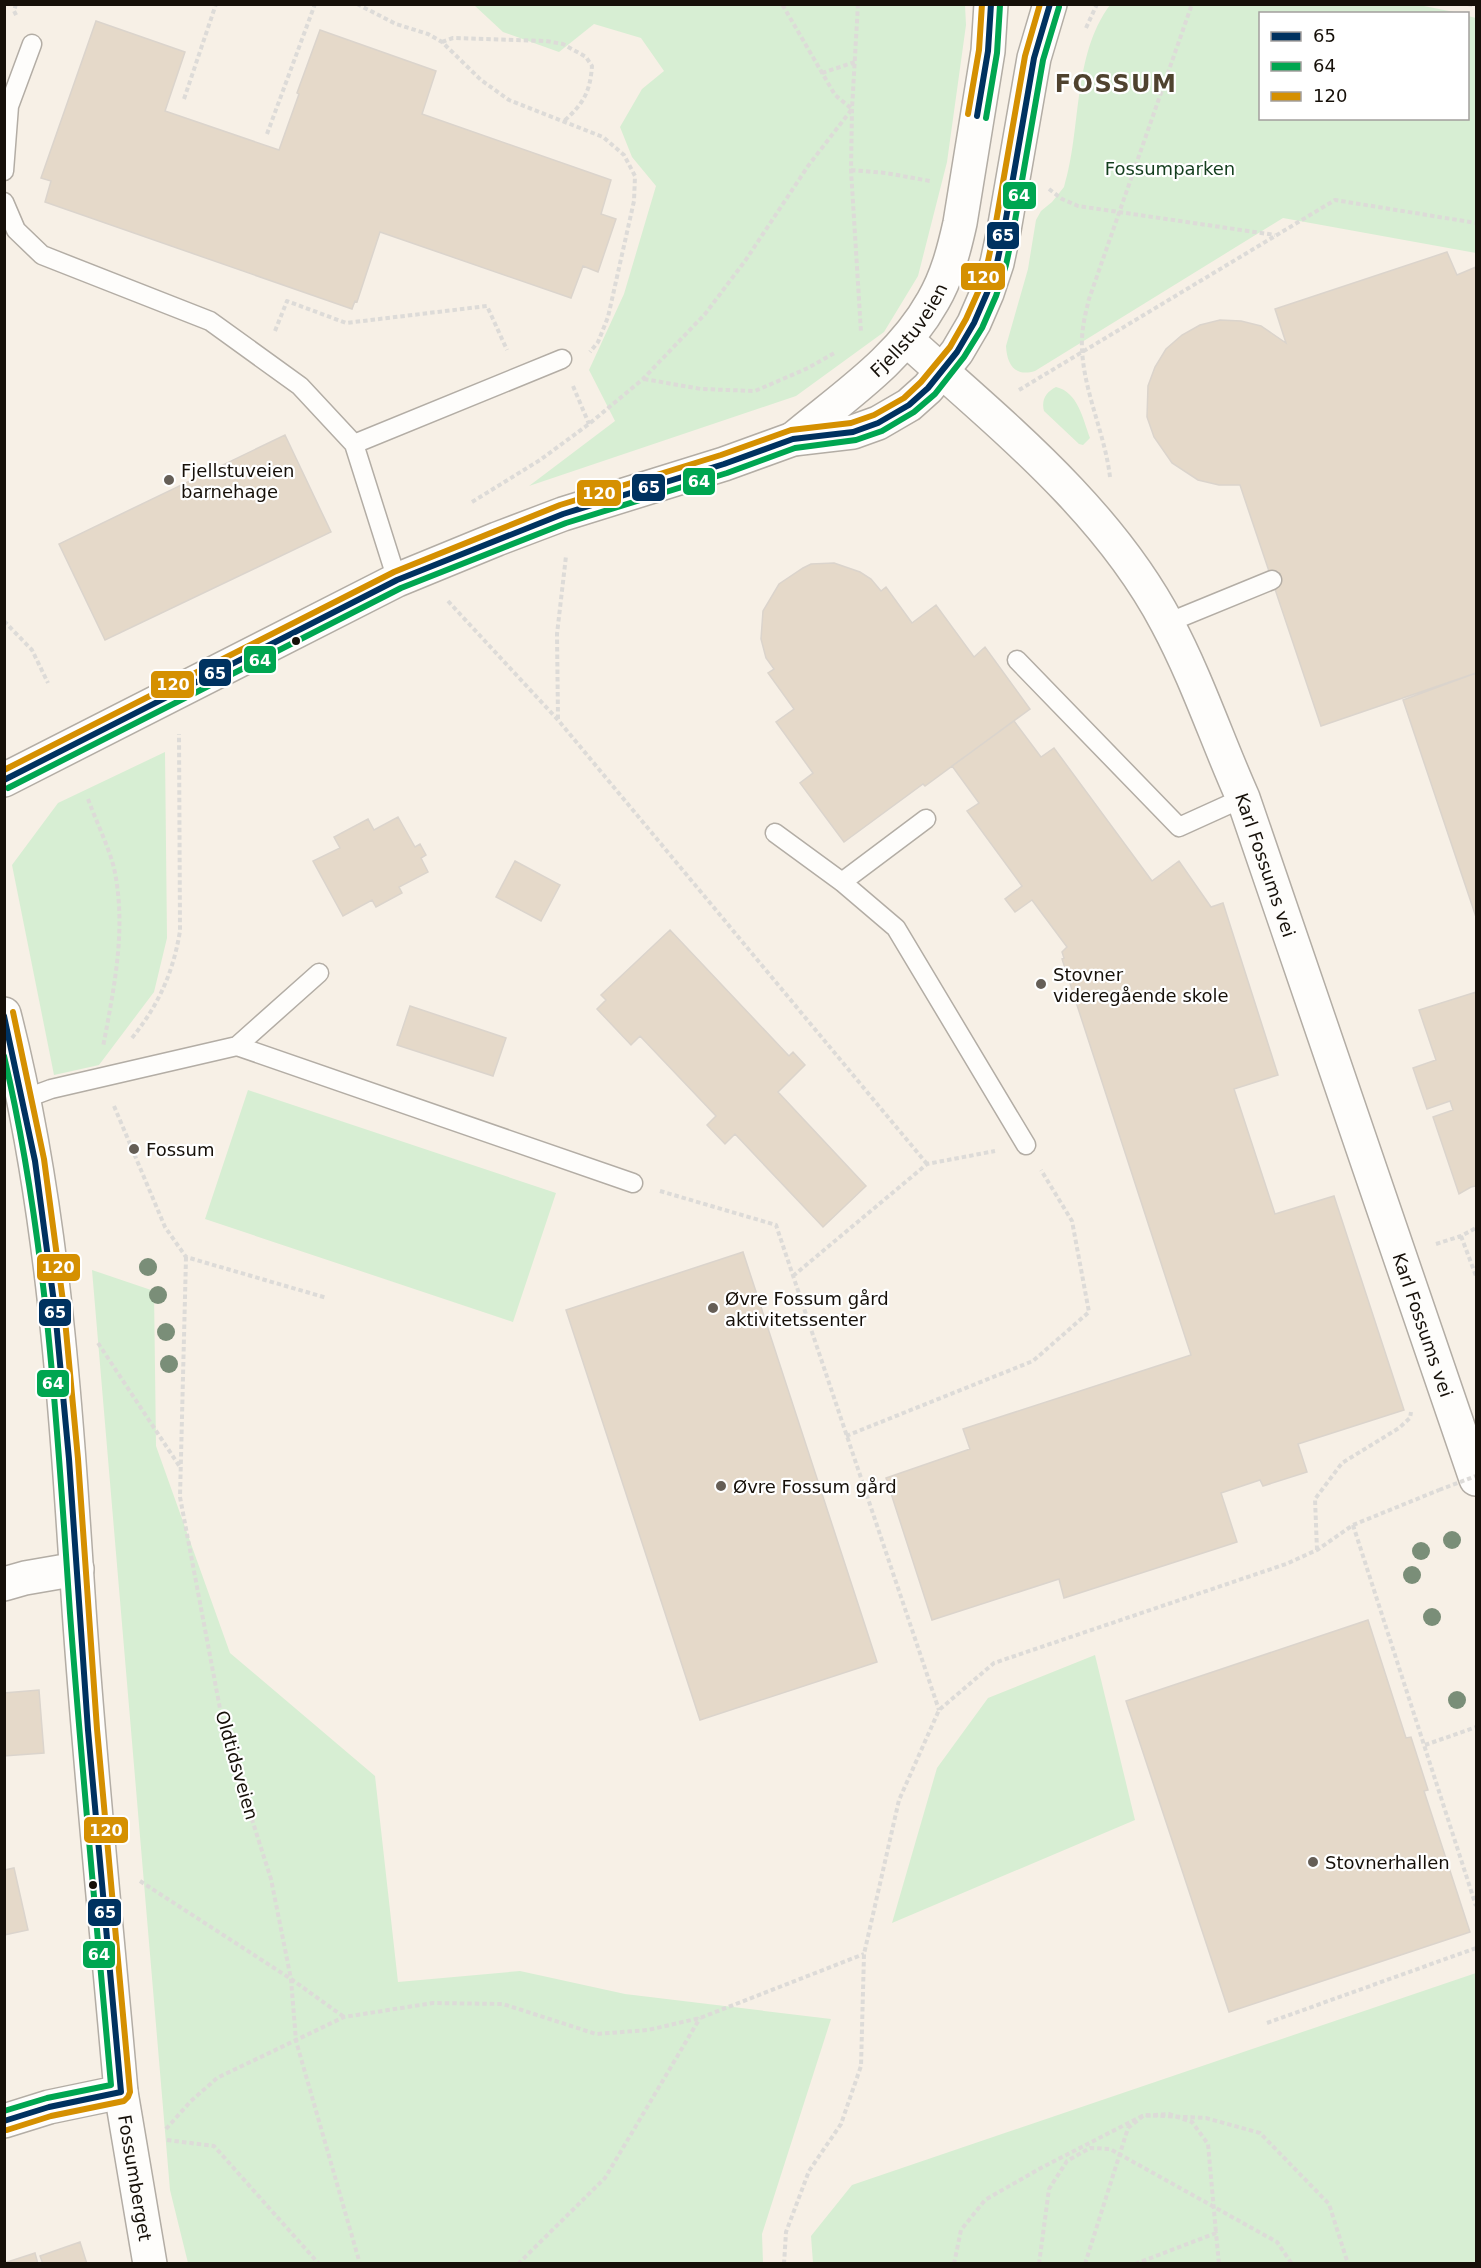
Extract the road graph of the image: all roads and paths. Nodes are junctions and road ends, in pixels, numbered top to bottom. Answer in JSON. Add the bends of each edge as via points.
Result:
{"nodes":[{"id":1,"x":216,"y":4,"type":"edge"},
{"id":2,"x":315,"y":4,"type":"edge"},
{"id":3,"x":357,"y":4,"type":"edge"},
{"id":4,"x":782,"y":4,"type":"edge"},
{"id":5,"x":858,"y":4,"type":"edge"},
{"id":6,"x":991,"y":4,"type":"edge"},
{"id":7,"x":1050,"y":4,"type":"edge"},
{"id":8,"x":1192,"y":4,"type":"edge"},
{"id":9,"x":1468,"y":4,"type":"edge"},
{"id":10,"x":1476,"y":6,"type":"edge"},
{"id":11,"x":442,"y":42,"type":"junction"},
{"id":12,"x":32,"y":44,"type":"dead end"},
{"id":13,"x":855,"y":62,"type":"junction"},
{"id":14,"x":822,"y":73,"type":"junction"},
{"id":15,"x":184,"y":99,"type":"dead end"},
{"id":16,"x":852,"y":109,"type":"junction"},
{"id":17,"x":563,"y":122,"type":"junction"},
{"id":18,"x":267,"y":134,"type":"dead end"},
{"id":19,"x":851,"y":170,"type":"junction"},
{"id":20,"x":4,"y":171,"type":"edge"},
{"id":21,"x":942,"y":183,"type":"dead end"},
{"id":22,"x":1049,"y":189,"type":"dead end"},
{"id":23,"x":4,"y":202,"type":"edge"},
{"id":24,"x":1119,"y":212,"type":"junction"},
{"id":25,"x":1476,"y":223,"type":"edge"},
{"id":26,"x":1275,"y":236,"type":"junction"},
{"id":27,"x":907,"y":340,"type":"junction"},
{"id":28,"x":862,"y":341,"type":"dead end"},
{"id":29,"x":839,"y":350,"type":"dead end"},
{"id":30,"x":1082,"y":352,"type":"junction"},
{"id":31,"x":562,"y":359,"type":"joint"},
{"id":32,"x":264,"y":360,"type":"junction"},
{"id":33,"x":942,"y":372,"type":"junction"},
{"id":34,"x":519,"y":376,"type":"junction"},
{"id":35,"x":570,"y":378,"type":"junction"},
{"id":36,"x":643,"y":379,"type":"junction"},
{"id":37,"x":1012,"y":394,"type":"dead end"},
{"id":38,"x":590,"y":424,"type":"junction"},
{"id":39,"x":793,"y":439,"type":"junction"},
{"id":40,"x":354,"y":444,"type":"junction"},
{"id":41,"x":1111,"y":483,"type":"dead end"},
{"id":42,"x":472,"y":502,"type":"dead end"},
{"id":43,"x":566,"y":556,"type":"dead end"},
{"id":44,"x":397,"y":580,"type":"junction"},
{"id":45,"x":1272,"y":580,"type":"dead end"},
{"id":46,"x":447,"y":600,"type":"dead end"},
{"id":47,"x":4,"y":621,"type":"edge"},
{"id":48,"x":1167,"y":623,"type":"junction"},
{"id":49,"x":1017,"y":660,"type":"dead end"},
{"id":50,"x":48,"y":683,"type":"dead end"},
{"id":51,"x":558,"y":720,"type":"junction"},
{"id":52,"x":179,"y":731,"type":"dead end"},
{"id":53,"x":4,"y":780,"type":"edge"},
{"id":54,"x":1243,"y":798,"type":"junction"},
{"id":55,"x":88,"y":799,"type":"dead end"},
{"id":56,"x":926,"y":819,"type":"dead end"},
{"id":57,"x":775,"y":833,"type":"dead end"},
{"id":58,"x":842,"y":882,"type":"junction"},
{"id":59,"x":319,"y":973,"type":"dead end"},
{"id":60,"x":4,"y":1014,"type":"edge"},
{"id":61,"x":237,"y":1046,"type":"junction"},
{"id":62,"x":102,"y":1077,"type":"junction"},
{"id":63,"x":24,"y":1099,"type":"junction"},
{"id":64,"x":1026,"y":1144,"type":"junction"},
{"id":65,"x":927,"y":1164,"type":"junction"},
{"id":66,"x":633,"y":1183,"type":"joint"},
{"id":67,"x":1476,"y":1228,"type":"edge"},
{"id":68,"x":1461,"y":1236,"type":"junction"},
{"id":69,"x":1401,"y":1256,"type":"junction"},
{"id":70,"x":186,"y":1257,"type":"junction"},
{"id":71,"x":793,"y":1276,"type":"junction"},
{"id":72,"x":1476,"y":1276,"type":"edge"},
{"id":73,"x":327,"y":1298,"type":"dead end"},
{"id":74,"x":92,"y":1335,"type":"dead end"},
{"id":75,"x":1412,"y":1409,"type":"dead end"},
{"id":76,"x":846,"y":1436,"type":"junction"},
{"id":77,"x":181,"y":1468,"type":"junction"},
{"id":78,"x":1476,"y":1478,"type":"edge"},
{"id":79,"x":1353,"y":1525,"type":"junction"},
{"id":80,"x":1317,"y":1550,"type":"junction"},
{"id":81,"x":77,"y":1569,"type":"junction"},
{"id":82,"x":4,"y":1584,"type":"edge"},
{"id":83,"x":939,"y":1710,"type":"junction"},
{"id":84,"x":1476,"y":1727,"type":"edge"},
{"id":85,"x":1425,"y":1745,"type":"junction"},
{"id":86,"x":131,"y":1875,"type":"dead end"},
{"id":87,"x":1476,"y":1906,"type":"edge"},
{"id":88,"x":1476,"y":1948,"type":"edge"},
{"id":89,"x":864,"y":1953,"type":"junction"},
{"id":90,"x":291,"y":1979,"type":"junction"},
{"id":91,"x":344,"y":2017,"type":"junction"},
{"id":92,"x":700,"y":2018,"type":"junction"},
{"id":93,"x":1267,"y":2023,"type":"dead end"},
{"id":94,"x":296,"y":2041,"type":"junction"},
{"id":95,"x":121,"y":2092,"type":"junction"},
{"id":96,"x":4,"y":2121,"type":"edge"},
{"id":97,"x":164,"y":2132,"type":"dead end"},
{"id":98,"x":157,"y":2139,"type":"dead end"},
{"id":99,"x":1216,"y":2233,"type":"junction"},
{"id":100,"x":150,"y":2264,"type":"edge"},
{"id":101,"x":319,"y":2264,"type":"edge"},
{"id":102,"x":360,"y":2264,"type":"edge"},
{"id":103,"x":518,"y":2264,"type":"edge"},
{"id":104,"x":784,"y":2264,"type":"edge"},
{"id":105,"x":954,"y":2264,"type":"edge"},
{"id":106,"x":1039,"y":2264,"type":"edge"},
{"id":107,"x":1085,"y":2264,"type":"edge"},
{"id":108,"x":1135,"y":2264,"type":"edge"},
{"id":109,"x":1219,"y":2264,"type":"edge"},
{"id":110,"x":1292,"y":2264,"type":"edge"},
{"id":111,"x":1348,"y":2264,"type":"edge"}],
"edges":[{"from":1,"to":15,"type":"path"},
{"from":2,"to":18,"type":"path"},
{"from":3,"to":11,"type":"path"},
{"from":4,"to":14,"type":"path"},
{"from":5,"to":13,"type":"path"},
{"from":6,"to":27,"type":"street","name":"Fjellstuveien","via":[[988,51],[954,250],[934,301]]},
{"from":7,"to":33,"type":"street","name":"Fjellstuveien","via":[[1034,58],[997,263],[974,323]]},
{"from":8,"to":24,"type":"path"},
{"from":9,"to":10,"type":"path"},
{"from":11,"to":17,"type":"path","via":[[481,80],[509,100]]},
{"from":11,"to":17,"type":"path","via":[[453,38],[546,42],[563,44],[586,57],[592,66],[590,86],[579,107]]},
{"from":12,"to":20,"type":"lane","via":[[9,106]]},
{"from":13,"to":14,"type":"path"},
{"from":13,"to":16,"type":"path"},
{"from":14,"to":16,"type":"path","via":[[835,95]]},
{"from":16,"to":19,"type":"path"},
{"from":16,"to":36,"type":"path","via":[[705,314]]},
{"from":17,"to":35,"type":"path","via":[[603,137],[624,155],[635,176],[634,201],[608,317],[598,342]]},
{"from":19,"to":21,"type":"path"},
{"from":19,"to":28,"type":"path"},
{"from":22,"to":24,"type":"path","via":[[1069,203]]},
{"from":23,"to":32,"type":"lane","via":[[16,230],[42,255],[210,321]]},
{"from":24,"to":26,"type":"path"},
{"from":24,"to":30,"type":"path","via":[[1089,299]]},
{"from":25,"to":26,"type":"path","via":[[1335,200]]},
{"from":26,"to":30,"type":"path"},
{"from":27,"to":33,"type":"street","name":"Karl Fossums vei"},
{"from":27,"to":39,"type":"street","name":"Fjellstuveien","via":[[873,375]]},
{"from":29,"to":36,"type":"path","via":[[755,391],[701,389]]},
{"from":30,"to":37,"type":"path"},
{"from":30,"to":41,"type":"path"},
{"from":31,"to":34,"type":"lane"},
{"from":31,"to":35,"type":"path"},
{"from":32,"to":34,"type":"path","via":[[287,301],[346,323],[487,306]]},
{"from":32,"to":40,"type":"lane","via":[[300,386]]},
{"from":33,"to":39,"type":"street","name":"Fjellstuveien","via":[[909,405],[878,423],[853,432]]},
{"from":33,"to":48,"type":"street","name":"Karl Fossums vei","via":[[1038,459],[1089,513],[1135,572]]},
{"from":34,"to":40,"type":"lane"},
{"from":35,"to":38,"type":"path"},
{"from":36,"to":38,"type":"path"},
{"from":38,"to":42,"type":"path"},
{"from":39,"to":44,"type":"street","name":"Fjellstuveien","via":[[563,514]]},
{"from":40,"to":44,"type":"lane"},
{"from":43,"to":51,"type":"path","via":[[557,634]]},
{"from":44,"to":53,"type":"street","name":"Fjellstuveien"},
{"from":45,"to":48,"type":"lane"},
{"from":46,"to":51,"type":"path"},
{"from":47,"to":50,"type":"path","via":[[32,650]]},
{"from":48,"to":54,"type":"street","name":"Karl Fossums vei","via":[[1203,698]]},
{"from":49,"to":54,"type":"lane","via":[[1179,827]]},
{"from":51,"to":65,"type":"path"},
{"from":52,"to":62,"type":"path","via":[[180,931],[176,960],[163,991],[141,1026]]},
{"from":54,"to":69,"type":"street","name":"Karl Fossums vei"},
{"from":55,"to":62,"type":"path","via":[[113,867],[119,902],[120,938]]},
{"from":56,"to":58,"type":"lane"},
{"from":57,"to":58,"type":"lane"},
{"from":58,"to":64,"type":"lane","via":[[896,928]]},
{"from":59,"to":61,"type":"lane"},
{"from":60,"to":63,"type":"street","name":"Fossumberget"},
{"from":61,"to":62,"type":"lane"},
{"from":61,"to":66,"type":"lane"},
{"from":62,"to":63,"type":"lane"},
{"from":62,"to":70,"type":"path","via":[[165,1227]]},
{"from":63,"to":81,"type":"street","name":"Fossumberget","via":[[52,1284]]},
{"from":64,"to":65,"type":"path"},
{"from":64,"to":76,"type":"path","via":[[1072,1221],[1089,1312],[1033,1361]]},
{"from":65,"to":71,"type":"path"},
{"from":66,"to":71,"type":"path","via":[[776,1225]]},
{"from":67,"to":68,"type":"path"},
{"from":68,"to":69,"type":"path"},
{"from":68,"to":72,"type":"path"},
{"from":69,"to":78,"type":"street","name":"Karl Fossums vei"},
{"from":70,"to":73,"type":"path"},
{"from":70,"to":77,"type":"path","name":"Oldtidsveien"},
{"from":71,"to":76,"type":"path"},
{"from":74,"to":77,"type":"path"},
{"from":75,"to":80,"type":"path","via":[[1410,1418],[1400,1428],[1342,1463],[1315,1499]]},
{"from":76,"to":83,"type":"path"},
{"from":77,"to":90,"type":"path","name":"Oldtidsveien","via":[[180,1497],[225,1735],[271,1879]]},
{"from":78,"to":79,"type":"path","bridge":true},
{"from":79,"to":80,"type":"path"},
{"from":79,"to":85,"type":"path"},
{"from":80,"to":83,"type":"path","via":[[994,1663]]},
{"from":81,"to":82,"type":"street"},
{"from":81,"to":95,"type":"street","name":"Fossumberget"},
{"from":83,"to":89,"type":"path","via":[[899,1800]]},
{"from":84,"to":85,"type":"path"},
{"from":85,"to":87,"type":"path"},
{"from":86,"to":90,"type":"path"},
{"from":88,"to":93,"type":"path"},
{"from":89,"to":92,"type":"path"},
{"from":89,"to":104,"type":"path","via":[[861,2066],[841,2124],[809,2170],[786,2232]]},
{"from":90,"to":91,"type":"path"},
{"from":90,"to":94,"type":"path","name":"Oldtidsveien"},
{"from":91,"to":92,"type":"path","via":[[433,2003],[503,2004],[596,2034],[648,2031]]},
{"from":91,"to":94,"type":"path"},
{"from":92,"to":103,"type":"path","via":[[605,2178]]},
{"from":94,"to":97,"type":"path","via":[[217,2078]]},
{"from":94,"to":102,"type":"path","name":"Oldtidsveien"},
{"from":95,"to":96,"type":"street"},
{"from":95,"to":100,"type":"street","name":"Fossumberget"},
{"from":98,"to":101,"type":"path","via":[[214,2146]]},
{"from":99,"to":107,"type":"path","bridge":true,"via":[[1208,2144],[1192,2122],[1169,2114],[1143,2116],[1128,2127]]},
{"from":99,"to":108,"type":"path"},
{"from":99,"to":109,"type":"path"},
{"from":105,"to":111,"type":"path","via":[[961,2230],[985,2200],[1144,2115],[1206,2118],[1260,2133],[1329,2204]]},
{"from":106,"to":110,"type":"path","bridge":true,"via":[[1049,2189],[1067,2161],[1090,2148],[1110,2149],[1277,2242]]}]}
